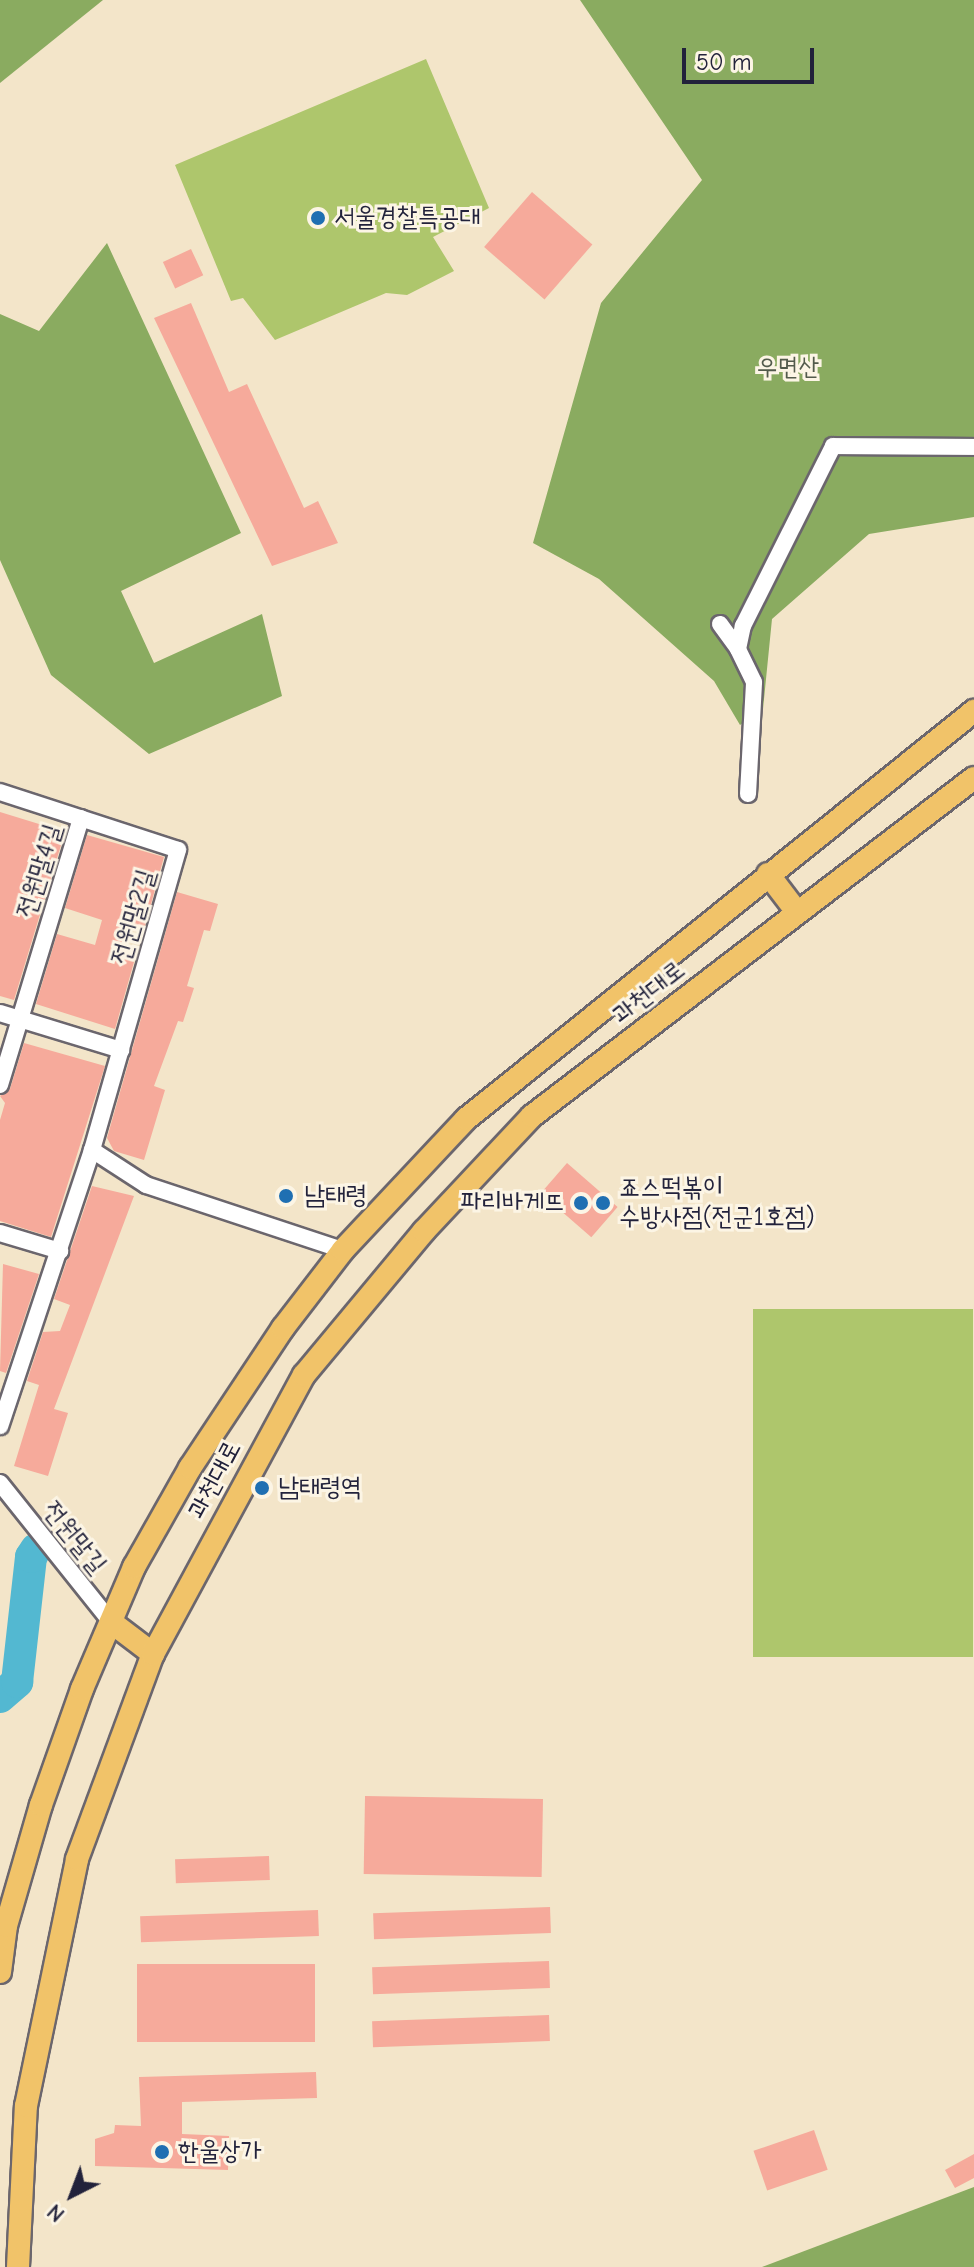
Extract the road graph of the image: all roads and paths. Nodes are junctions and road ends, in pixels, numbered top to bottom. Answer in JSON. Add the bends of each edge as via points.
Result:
{"nodes":[{"id":1,"x":974,"y":447,"type":"edge"},
{"id":2,"x":720,"y":624,"type":"dead end"},
{"id":3,"x":738,"y":649,"type":"junction"},
{"id":4,"x":974,"y":711,"type":"edge"},
{"id":5,"x":974,"y":778,"type":"edge"},
{"id":6,"x":0,"y":792,"type":"edge"},
{"id":7,"x":748,"y":794,"type":"dead end"},
{"id":8,"x":81,"y":818,"type":"junction"},
{"id":9,"x":768,"y":874,"type":"junction"},
{"id":10,"x":797,"y":912,"type":"junction"},
{"id":11,"x":0,"y":1013,"type":"edge"},
{"id":12,"x":20,"y":1019,"type":"junction"},
{"id":13,"x":121,"y":1050,"type":"junction"},
{"id":14,"x":0,"y":1085,"type":"edge"},
{"id":15,"x":92,"y":1150,"type":"junction"},
{"id":16,"x":0,"y":1233,"type":"edge"},
{"id":17,"x":343,"y":1250,"type":"junction"},
{"id":18,"x":60,"y":1251,"type":"junction"},
{"id":19,"x":0,"y":1426,"type":"edge"},
{"id":20,"x":0,"y":1483,"type":"edge"},
{"id":21,"x":111,"y":1622,"type":"junction"},
{"id":22,"x":153,"y":1654,"type":"junction"},
{"id":23,"x":0,"y":1972,"type":"edge"},
{"id":24,"x":8,"y":2221,"type":"edge"},
{"id":25,"x":18,"y":2267,"type":"edge"}],
"edges":[{"from":1,"to":3,"type":"street","via":[[833,446],[743,626]]},
{"from":2,"to":3,"type":"street"},
{"from":3,"to":7,"type":"street","via":[[754,682]]},
{"from":4,"to":9,"type":"main road","name":"과천대로"},
{"from":5,"to":10,"type":"main road","name":"과천대로"},
{"from":6,"to":8,"type":"street","name":"전원말4길"},
{"from":8,"to":12,"type":"street","name":"전원말4길"},
{"from":8,"to":13,"type":"street","name":"전원말2길","via":[[178,850]]},
{"from":9,"to":10,"type":"main road"},
{"from":9,"to":17,"type":"main road","name":"과천대로","via":[[466,1119]]},
{"from":10,"to":22,"type":"main road","name":"과천대로","via":[[532,1116],[424,1231],[304,1375]]},
{"from":11,"to":12,"type":"street"},
{"from":12,"to":13,"type":"street"},
{"from":12,"to":14,"type":"street","name":"전원말4길"},
{"from":13,"to":15,"type":"street","name":"전원말2길"},
{"from":15,"to":17,"type":"street","via":[[146,1185]]},
{"from":15,"to":18,"type":"street","name":"전원말2길"},
{"from":16,"to":18,"type":"street"},
{"from":17,"to":21,"type":"main road","name":"과천대로","via":[[283,1328],[190,1468],[134,1567]]},
{"from":18,"to":19,"type":"street","name":"전원말2길"},
{"from":20,"to":21,"type":"street","name":"전원말길"},
{"from":21,"to":22,"type":"main road"},
{"from":21,"to":23,"type":"main road","name":"과천대로","via":[[41,1805],[6,1926]]},
{"from":22,"to":24,"type":"main road","name":"과천대로","via":[[77,1859]]},
{"from":24,"to":25,"type":"main road","name":"과천대로"}]}
